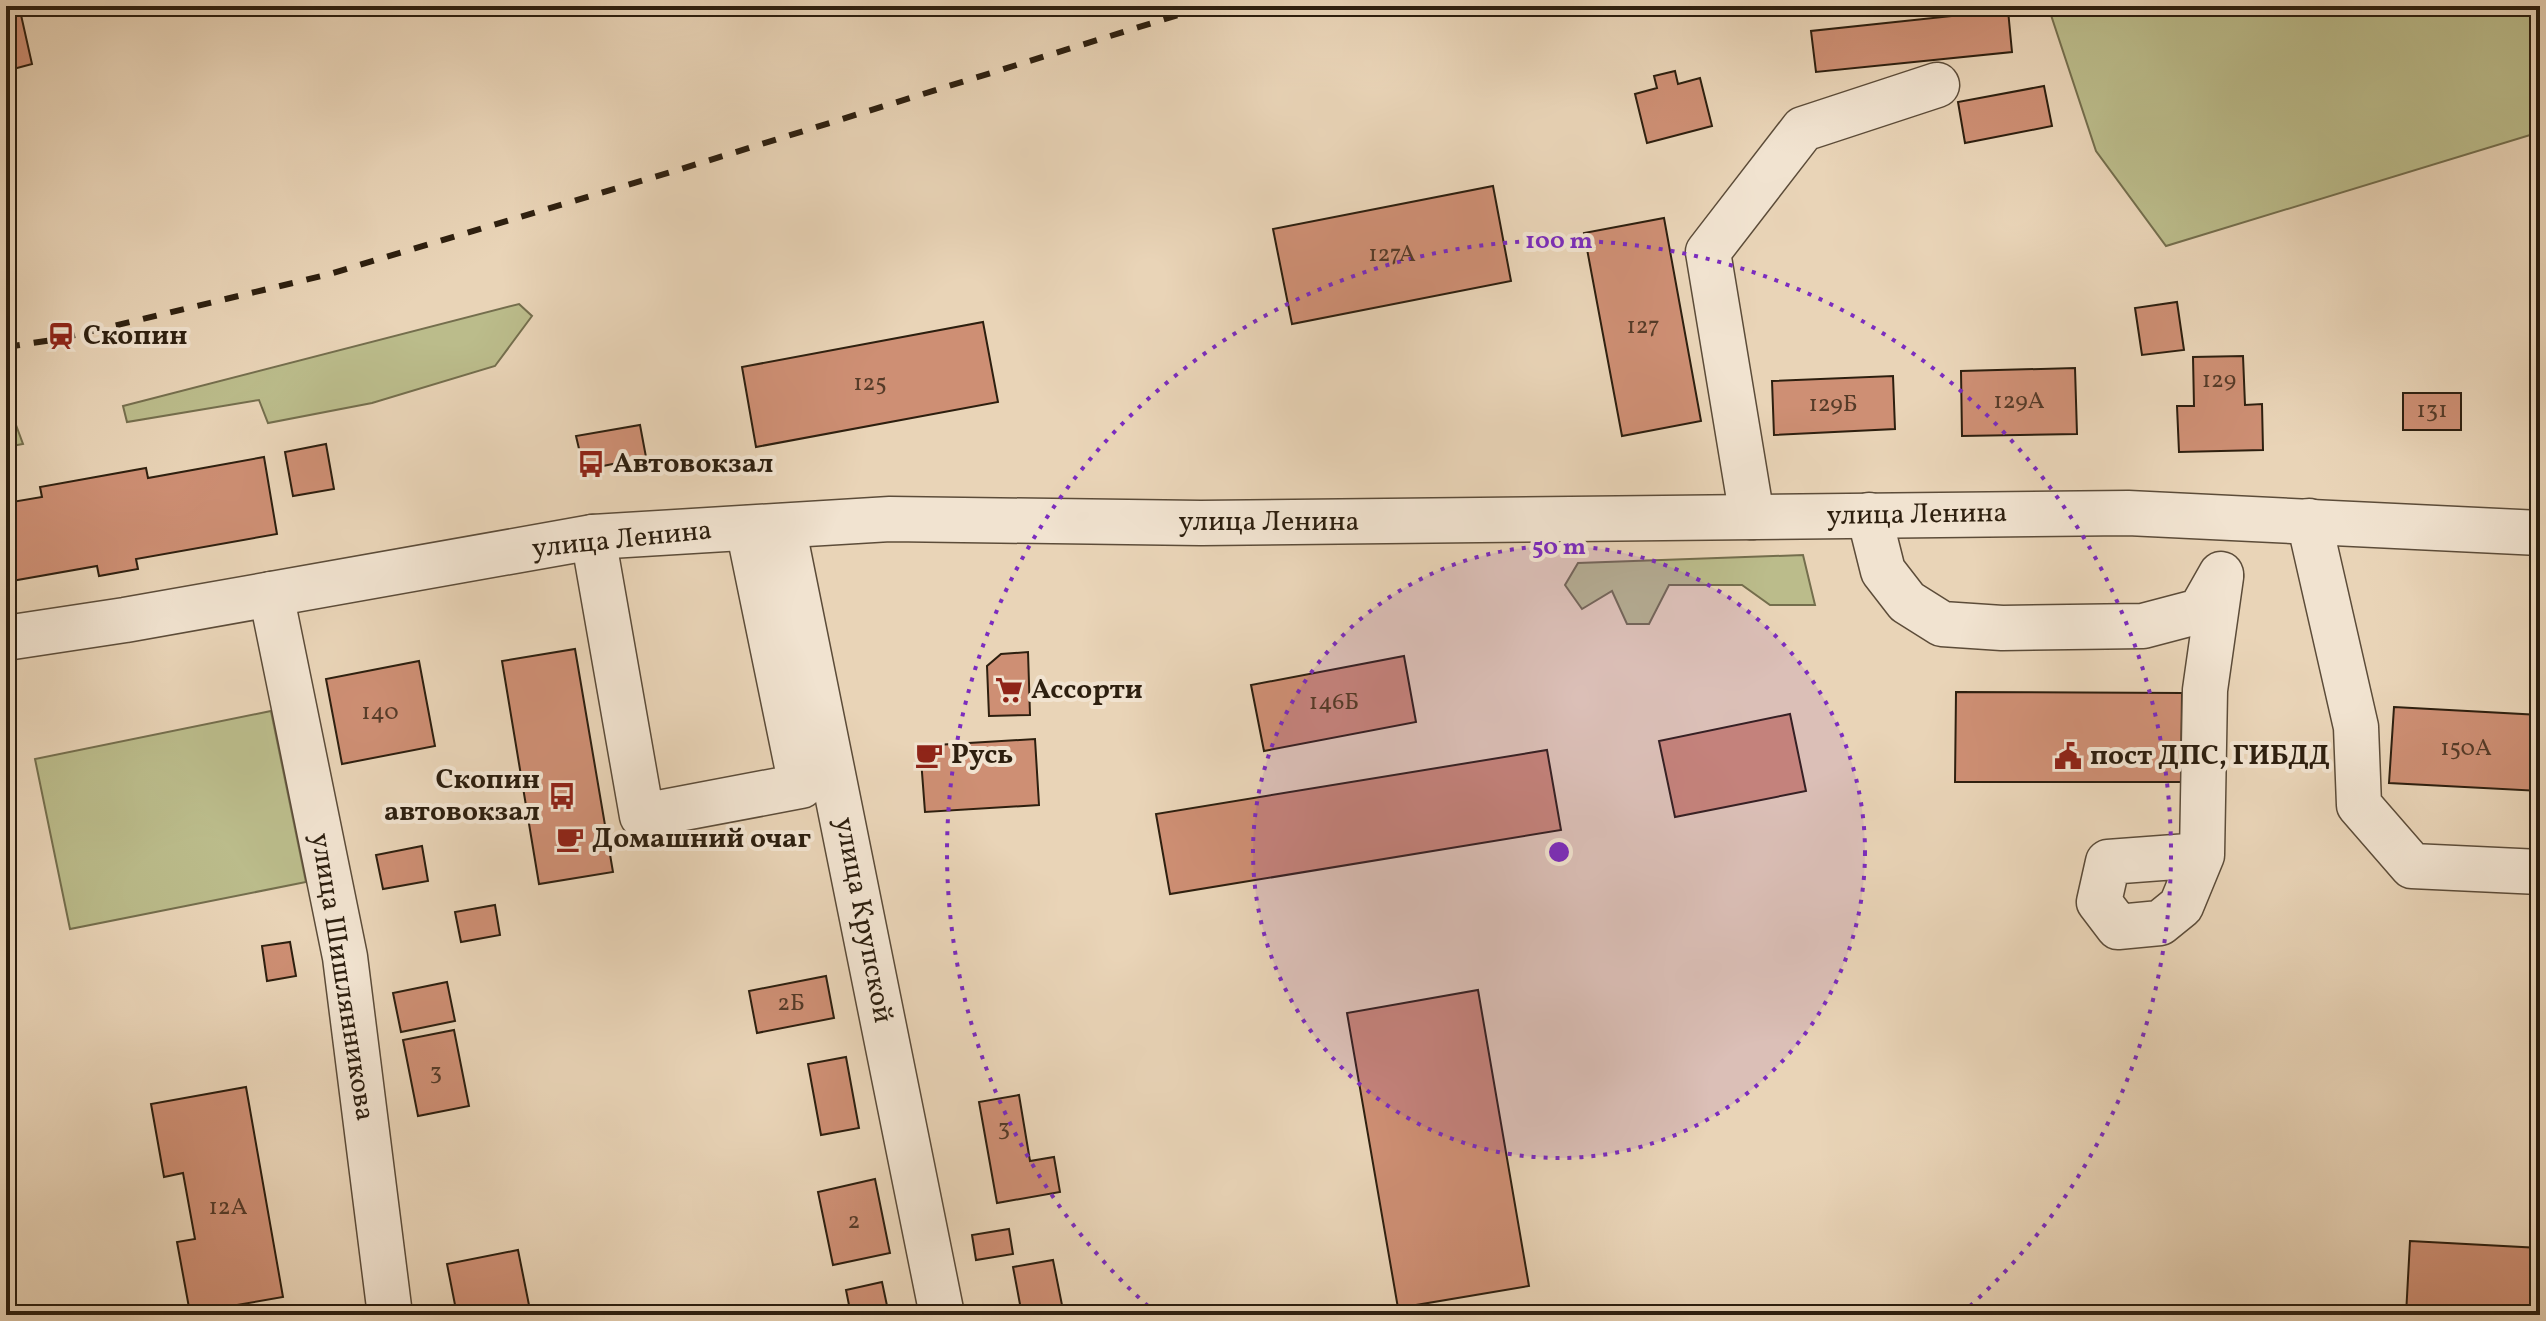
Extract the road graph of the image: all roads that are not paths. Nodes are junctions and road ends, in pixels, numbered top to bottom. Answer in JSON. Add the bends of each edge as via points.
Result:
{"nodes":[{"id":1,"x":1937,"y":85,"type":"dead end"},
{"id":2,"x":1869,"y":515,"type":"junction"},
{"id":3,"x":1752,"y":517,"type":"junction"},
{"id":4,"x":2224,"y":517,"type":"junction"},
{"id":5,"x":2309,"y":521,"type":"junction"},
{"id":6,"x":766,"y":527,"type":"junction"},
{"id":7,"x":2540,"y":533,"type":"edge"},
{"id":8,"x":593,"y":537,"type":"junction"},
{"id":9,"x":2221,"y":577,"type":"junction"},
{"id":10,"x":271,"y":594,"type":"junction"},
{"id":11,"x":6,"y":638,"type":"edge"},
{"id":12,"x":2202,"y":855,"type":"dead end"},
{"id":13,"x":2540,"y":872,"type":"edge"},
{"id":14,"x":390,"y":1315,"type":"edge"},
{"id":15,"x":942,"y":1315,"type":"edge"}],
"edges":[{"from":1,"to":3,"type":"street","via":[[1803,129],[1708,252]]},
{"from":2,"to":3,"type":"street","name":"улица Ленина"},
{"from":2,"to":4,"type":"street","name":"улица Ленина"},
{"from":2,"to":9,"type":"street","via":[[1883,571],[1907,602],[1942,624],[2143,626],[2200,611]]},
{"from":3,"to":6,"type":"street","name":"улица Ленина","via":[[1201,523],[890,519]]},
{"from":4,"to":5,"type":"street","name":"улица Ленина"},
{"from":4,"to":9,"type":"street"},
{"from":5,"to":7,"type":"street","name":"улица Ленина"},
{"from":5,"to":13,"type":"street","via":[[2356,727],[2359,805],[2412,866]]},
{"from":6,"to":8,"type":"street","name":"улица Ленина"},
{"from":6,"to":8,"type":"street","via":[[801,786],[642,816]]},
{"from":6,"to":15,"type":"street","name":"улица Крупской"},
{"from":8,"to":10,"type":"street","name":"улица Ленина"},
{"from":9,"to":12,"type":"street","via":[[2205,690]]},
{"from":10,"to":11,"type":"street","name":"улица Ленина"},
{"from":10,"to":14,"type":"street","name":"улица Шишлянникова","via":[[345,957]]}]}
